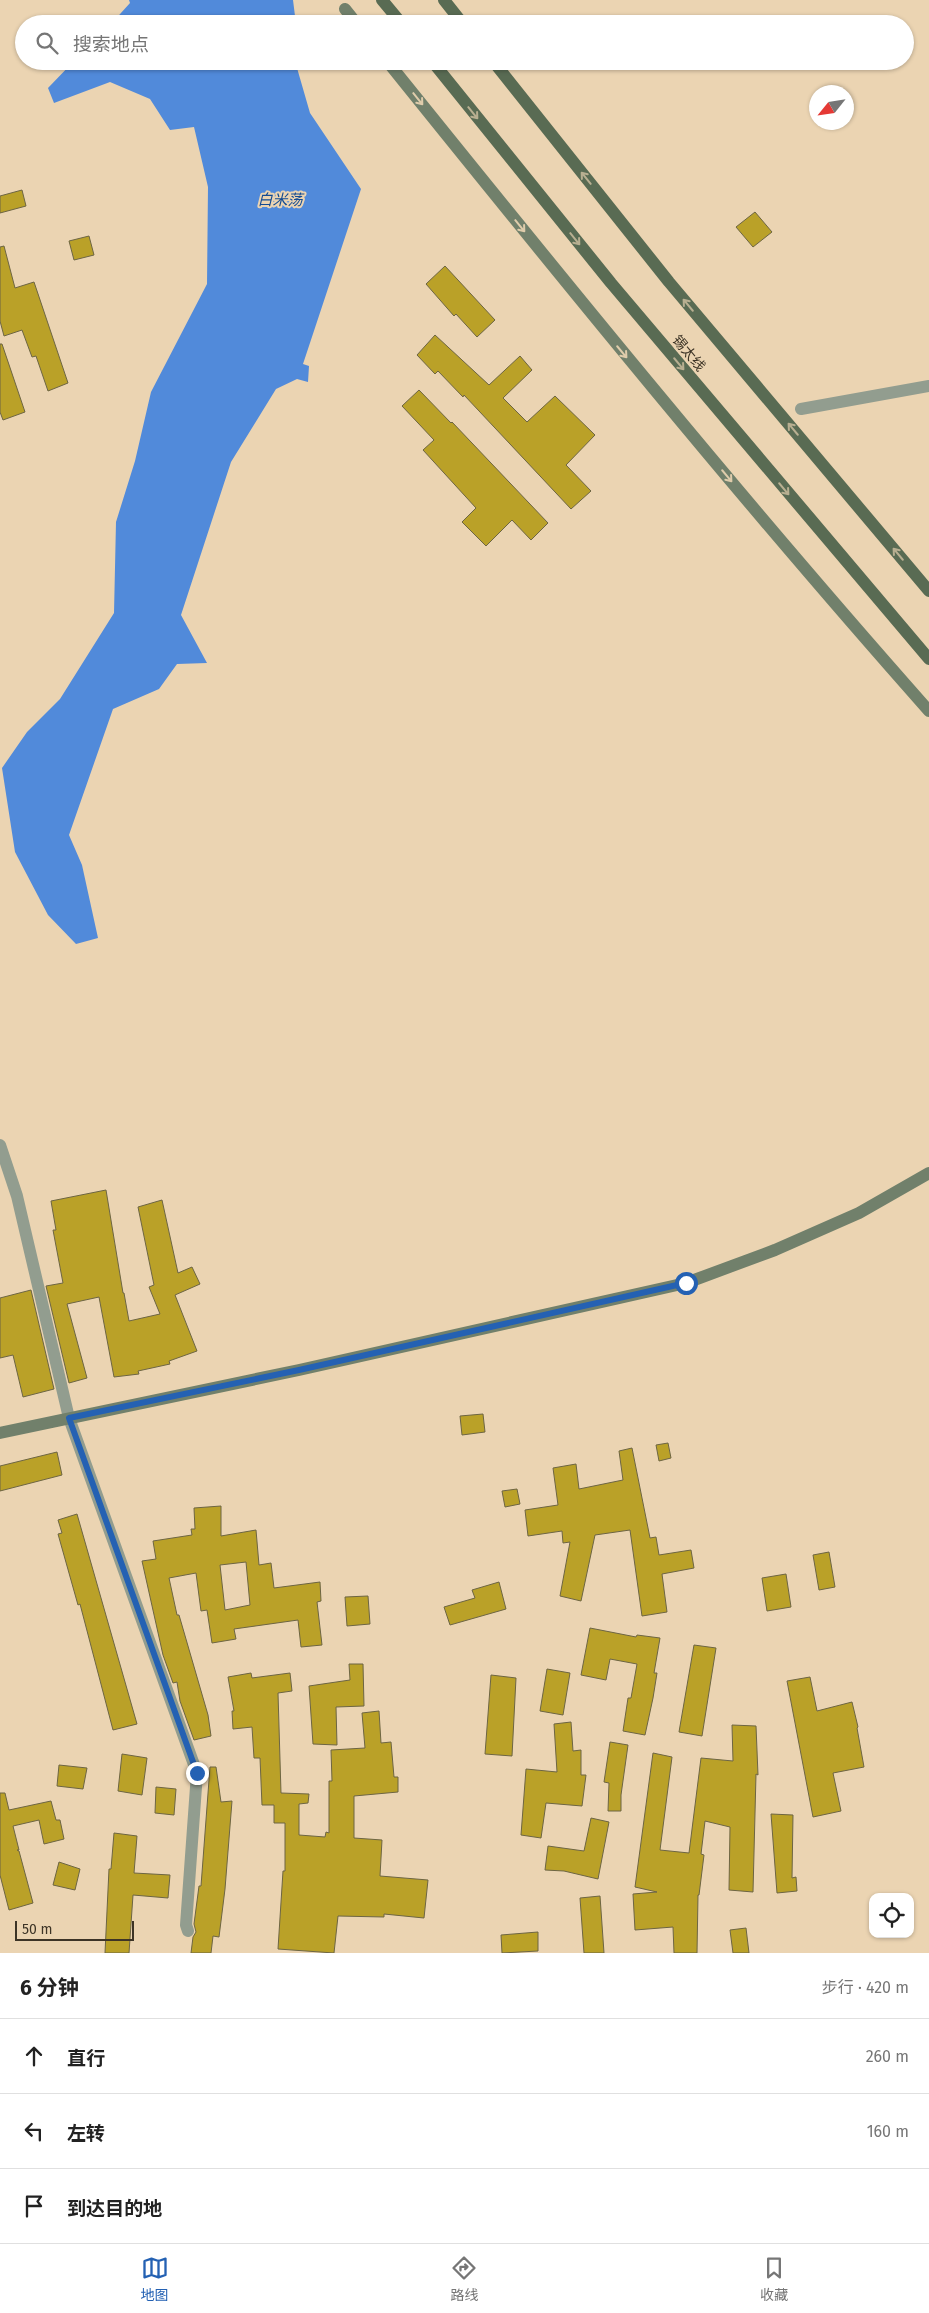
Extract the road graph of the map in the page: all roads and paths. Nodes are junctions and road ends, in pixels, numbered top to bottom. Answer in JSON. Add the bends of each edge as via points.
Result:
{"nodes":[{"id":1,"x":382,"y":0,"type":"edge"},
{"id":2,"x":444,"y":0,"type":"edge"},
{"id":3,"x":345,"y":9,"type":"dead end"},
{"id":4,"x":350,"y":15,"type":"edge"},
{"id":5,"x":394,"y":15,"type":"edge"},
{"id":6,"x":456,"y":15,"type":"edge"},
{"id":7,"x":394,"y":70,"type":"edge"},
{"id":8,"x":439,"y":70,"type":"edge"},
{"id":9,"x":500,"y":70,"type":"edge"},
{"id":10,"x":929,"y":386,"type":"edge"},
{"id":11,"x":801,"y":410,"type":"dead end"},
{"id":12,"x":929,"y":591,"type":"edge"},
{"id":13,"x":929,"y":659,"type":"edge"},
{"id":14,"x":929,"y":711,"type":"edge"},
{"id":15,"x":0,"y":1145,"type":"edge"},
{"id":16,"x":929,"y":1173,"type":"edge"},
{"id":17,"x":69,"y":1418,"type":"junction"},
{"id":18,"x":0,"y":1434,"type":"edge"},
{"id":19,"x":188,"y":1931,"type":"dead end"}],
"edges":[{"from":1,"to":5,"type":"main road"},
{"from":2,"to":6,"type":"main road"},
{"from":3,"to":4,"type":"street"},
{"from":7,"to":14,"type":"street","one_way":true,"via":[[584,306]]},
{"from":8,"to":13,"type":"main road","name":"锡太线","one_way":true,"via":[[617,291]]},
{"from":12,"to":9,"type":"main road","one_way":true,"via":[[675,290]]},
{"from":10,"to":11,"type":"street"},
{"from":15,"to":17,"type":"street","via":[[18,1196]]},
{"from":16,"to":17,"type":"street","via":[[859,1213],[686,1283]]},
{"from":17,"to":18,"type":"street"},
{"from":17,"to":19,"type":"street","via":[[197,1773]]}]}
